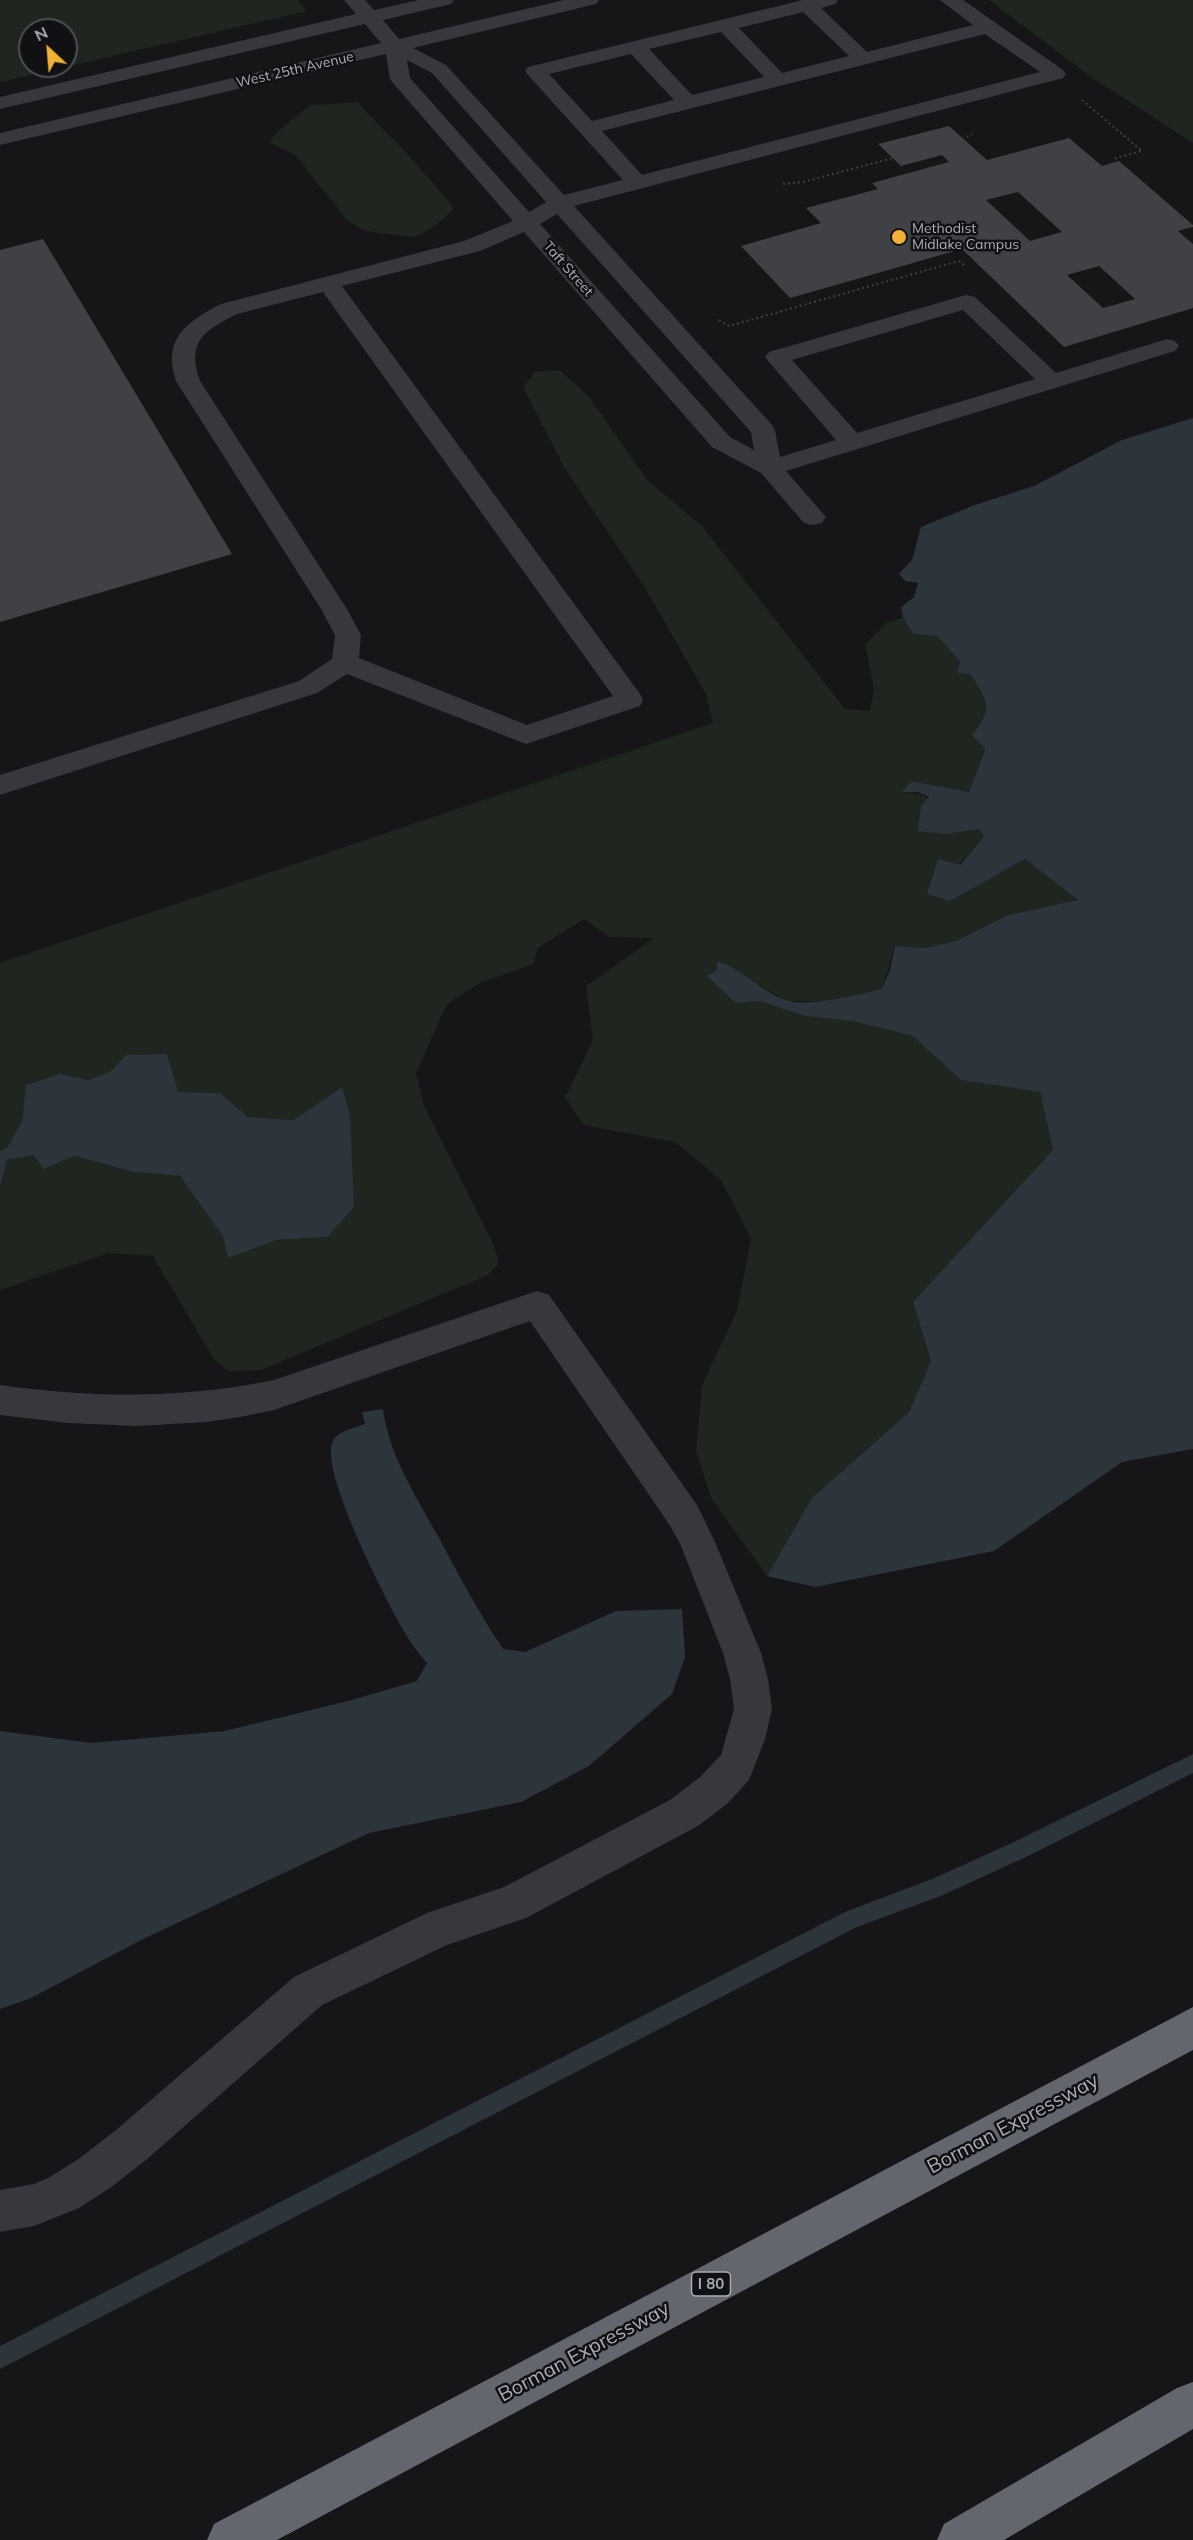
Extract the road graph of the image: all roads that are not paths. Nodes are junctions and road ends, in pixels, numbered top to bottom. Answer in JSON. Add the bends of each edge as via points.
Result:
{"nodes":[{"id":1,"x":354,"y":0,"type":"edge"},
{"id":2,"x":444,"y":0,"type":"edge"},
{"id":3,"x":589,"y":0,"type":"edge"},
{"id":4,"x":828,"y":0,"type":"edge"},
{"id":5,"x":950,"y":0,"type":"edge"},
{"id":6,"x":807,"y":5,"type":"junction"},
{"id":7,"x":369,"y":17,"type":"junction"},
{"id":8,"x":725,"y":25,"type":"junction"},
{"id":9,"x":988,"y":27,"type":"junction"},
{"id":10,"x":395,"y":46,"type":"junction"},
{"id":11,"x":636,"y":47,"type":"junction"},
{"id":12,"x":862,"y":58,"type":"junction"},
{"id":13,"x":778,"y":80,"type":"junction"},
{"id":14,"x":688,"y":103,"type":"junction"},
{"id":15,"x":0,"y":104,"type":"edge"},
{"id":16,"x":588,"y":128,"type":"junction"},
{"id":17,"x":0,"y":139,"type":"edge"},
{"id":18,"x":638,"y":183,"type":"junction"},
{"id":19,"x":559,"y":203,"type":"junction"},
{"id":20,"x":527,"y":223,"type":"junction"},
{"id":21,"x":329,"y":284,"type":"junction"},
{"id":22,"x":1167,"y":346,"type":"dead end"},
{"id":23,"x":1052,"y":382,"type":"junction"},
{"id":24,"x":852,"y":443,"type":"junction"},
{"id":25,"x":770,"y":468,"type":"junction"},
{"id":26,"x":813,"y":517,"type":"dead end"},
{"id":27,"x":345,"y":663,"type":"junction"},
{"id":28,"x":0,"y":784,"type":"edge"},
{"id":29,"x":0,"y":1400,"type":"edge"},
{"id":30,"x":1193,"y":2028,"type":"edge"},
{"id":31,"x":0,"y":2211,"type":"edge"},
{"id":32,"x":1193,"y":2404,"type":"edge"},
{"id":33,"x":230,"y":2540,"type":"edge"},
{"id":34,"x":960,"y":2540,"type":"edge"}],
"edges":[{"from":1,"to":7,"type":"street"},
{"from":2,"to":7,"type":"street"},
{"from":3,"to":10,"type":"street","name":"West 25th Avenue"},
{"from":4,"to":6,"type":"street"},
{"from":5,"to":9,"type":"street"},
{"from":6,"to":8,"type":"street"},
{"from":6,"to":12,"type":"street"},
{"from":7,"to":10,"type":"street"},
{"from":7,"to":15,"type":"street"},
{"from":8,"to":11,"type":"street"},
{"from":8,"to":13,"type":"street"},
{"from":9,"to":12,"type":"street"},
{"from":9,"to":18,"type":"street","via":[[1056,74]]},
{"from":10,"to":17,"type":"street","name":"West 25th Avenue"},
{"from":10,"to":19,"type":"street","via":[[439,69]]},
{"from":10,"to":20,"type":"street","name":"Taft Street","via":[[400,80]]},
{"from":11,"to":14,"type":"street"},
{"from":11,"to":16,"type":"street","via":[[535,71]]},
{"from":12,"to":13,"type":"street"},
{"from":13,"to":14,"type":"street"},
{"from":14,"to":16,"type":"street"},
{"from":16,"to":18,"type":"street"},
{"from":18,"to":19,"type":"street"},
{"from":19,"to":20,"type":"street"},
{"from":19,"to":25,"type":"street","via":[[763,430]]},
{"from":20,"to":21,"type":"street","via":[[445,255]]},
{"from":20,"to":25,"type":"street","name":"Taft Street","via":[[721,442]]},
{"from":21,"to":27,"type":"street","via":[[230,309],[213,317],[188,339],[181,352],[188,381],[348,635]]},
{"from":21,"to":27,"type":"street","via":[[630,700],[526,735]]},
{"from":22,"to":23,"type":"street"},
{"from":23,"to":24,"type":"street"},
{"from":23,"to":24,"type":"street","via":[[967,302],[777,357]]},
{"from":24,"to":25,"type":"street"},
{"from":25,"to":26,"type":"street","name":"Taft Street"},
{"from":27,"to":28,"type":"street","via":[[308,687]]},
{"from":29,"to":31,"type":"street","via":[[57,1409],[157,1412],[237,1404],[274,1395],[537,1305],[684,1516],[742,1653],[753,1709],[735,1767],[714,1790],[684,1813],[512,1904],[441,1927],[308,1991],[95,2173],[64,2193]]},
{"from":30,"to":33,"type":"highway","name":"Borman Expressway","number":"I 80"},
{"from":32,"to":34,"type":"highway"}]}
